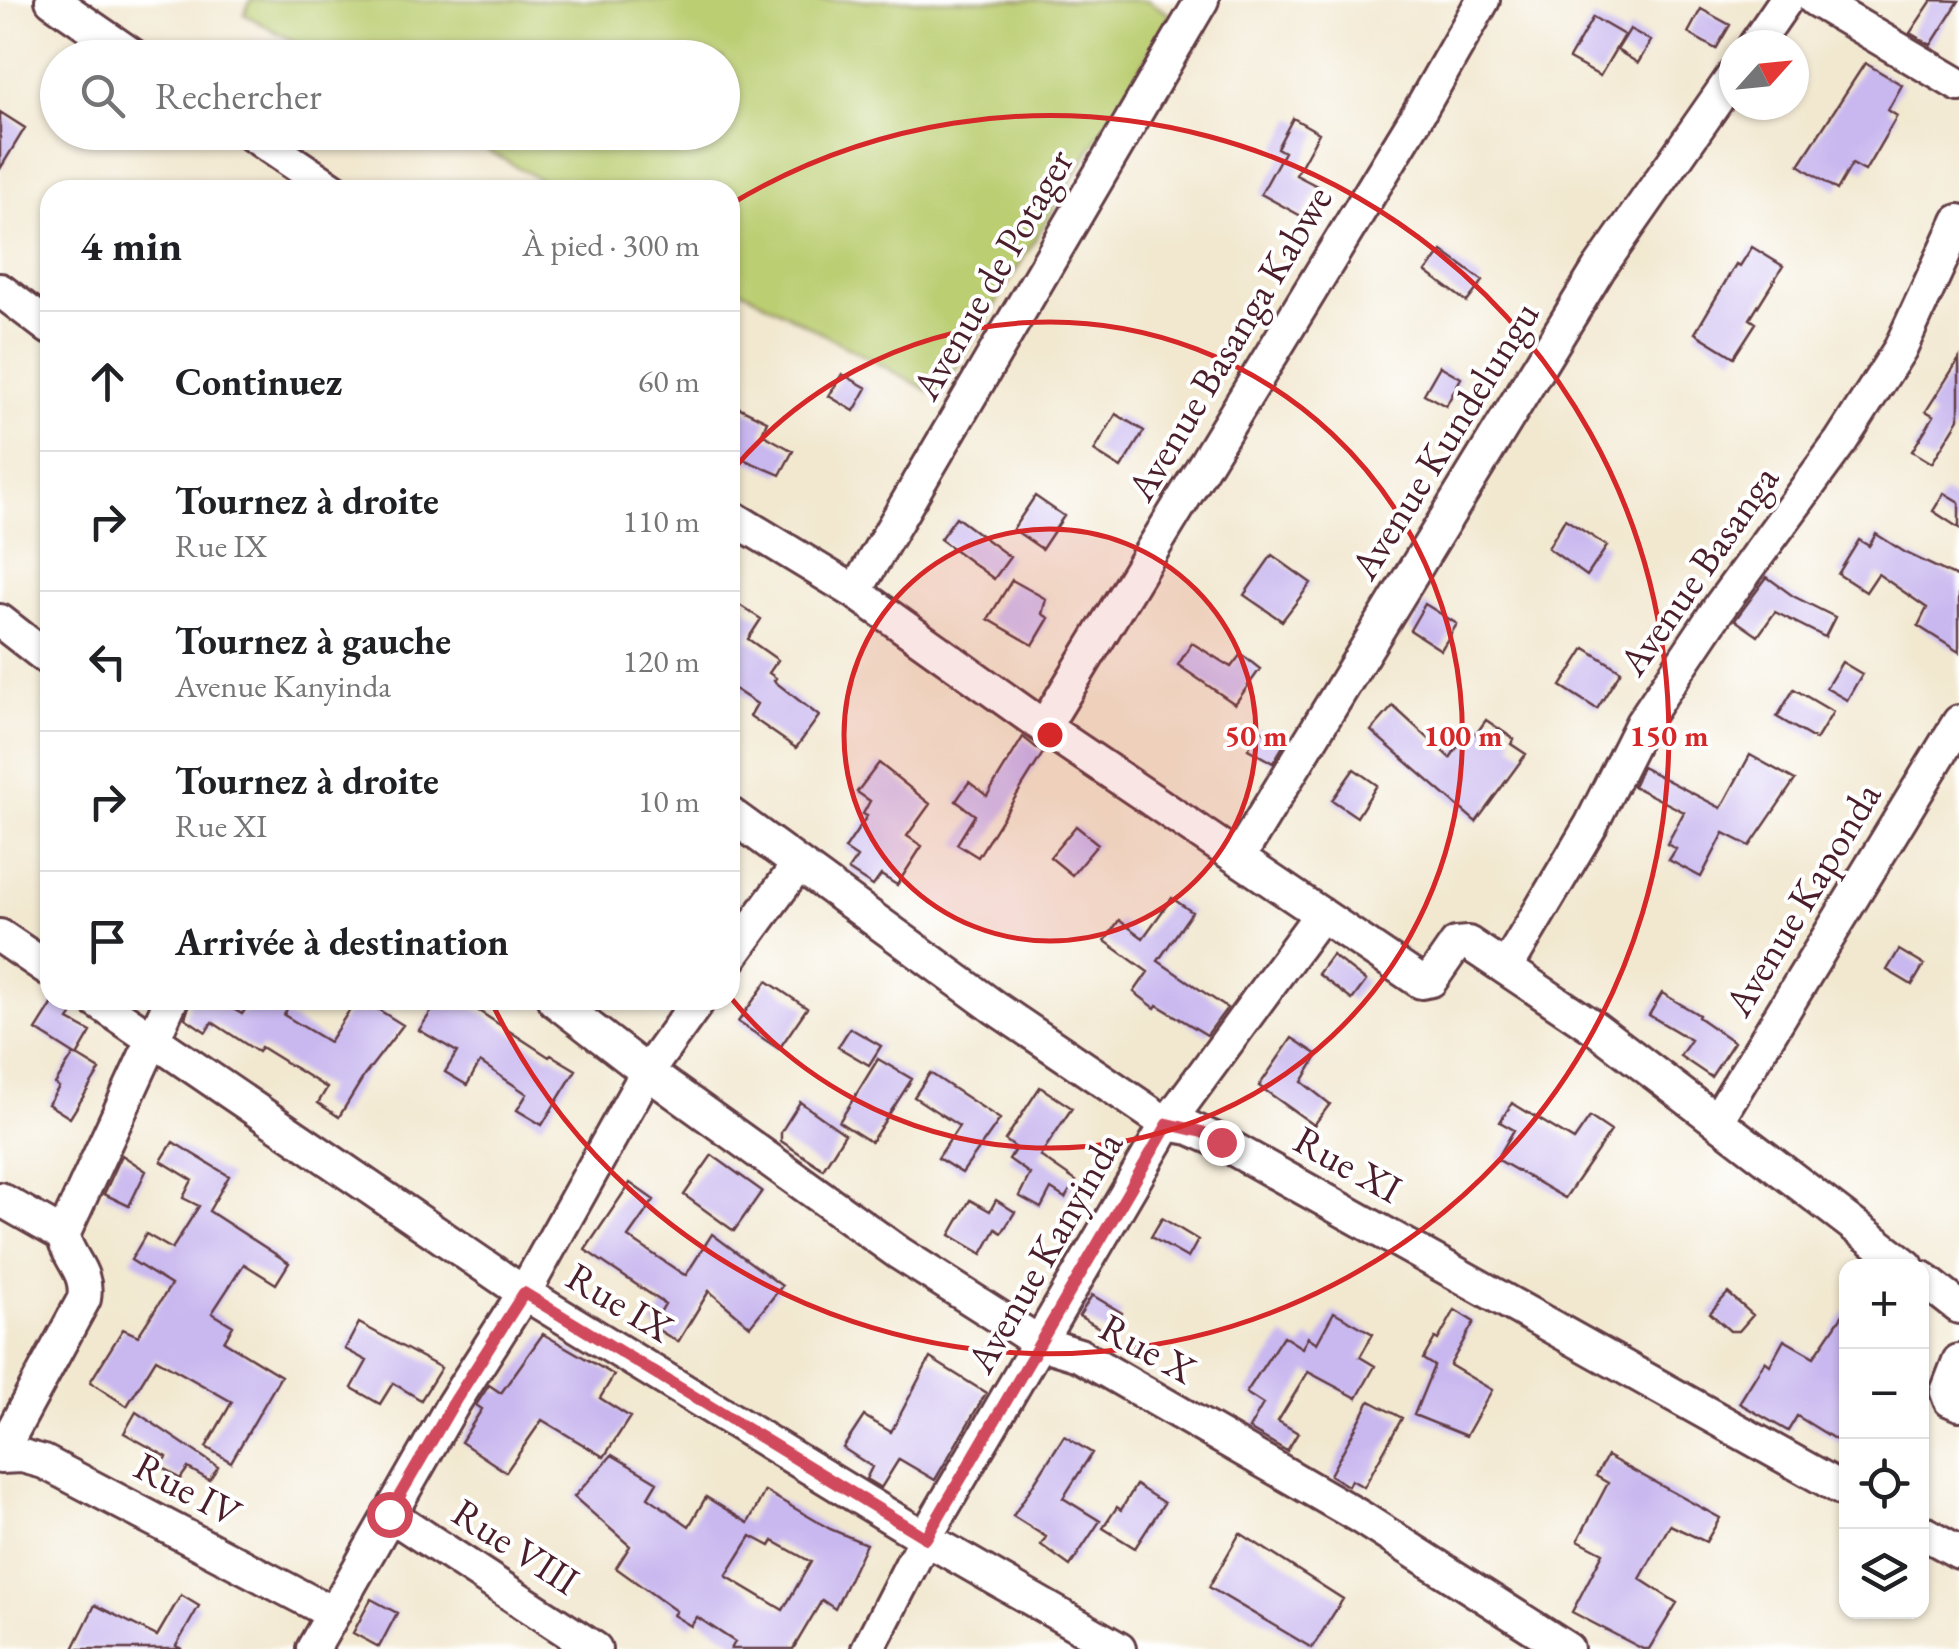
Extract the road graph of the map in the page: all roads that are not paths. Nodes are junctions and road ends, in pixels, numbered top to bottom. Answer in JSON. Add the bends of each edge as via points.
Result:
{"nodes":[{"id":1,"x":52,"y":0,"type":"edge"},
{"id":2,"x":1202,"y":0,"type":"edge"},
{"id":3,"x":1483,"y":0,"type":"edge"},
{"id":4,"x":1786,"y":0,"type":"edge"},
{"id":5,"x":1814,"y":0,"type":"edge"},
{"id":6,"x":1765,"y":30,"type":"edge"},
{"id":7,"x":110,"y":40,"type":"edge"},
{"id":8,"x":1959,"y":85,"type":"edge"},
{"id":9,"x":1719,"y":97,"type":"edge"},
{"id":10,"x":275,"y":150,"type":"edge"},
{"id":11,"x":319,"y":180,"type":"edge"},
{"id":12,"x":1959,"y":221,"type":"edge"},
{"id":13,"x":0,"y":290,"type":"edge"},
{"id":14,"x":40,"y":320,"type":"edge"},
{"id":15,"x":740,"y":522,"type":"edge"},
{"id":16,"x":856,"y":592,"type":"junction"},
{"id":17,"x":0,"y":621,"type":"edge"},
{"id":18,"x":40,"y":652,"type":"edge"},
{"id":19,"x":1959,"y":722,"type":"edge"},
{"id":20,"x":1044,"y":728,"type":"junction"},
{"id":21,"x":740,"y":822,"type":"edge"},
{"id":22,"x":1238,"y":858,"type":"junction"},
{"id":23,"x":798,"y":865,"type":"junction"},
{"id":24,"x":1321,"y":914,"type":"junction"},
{"id":25,"x":0,"y":936,"type":"edge"},
{"id":26,"x":740,"y":944,"type":"edge"},
{"id":27,"x":40,"y":963,"type":"edge"},
{"id":28,"x":1506,"y":968,"type":"junction"},
{"id":29,"x":110,"y":1010,"type":"edge"},
{"id":30,"x":166,"y":1010,"type":"edge"},
{"id":31,"x":567,"y":1010,"type":"edge"},
{"id":32,"x":693,"y":1010,"type":"edge"},
{"id":33,"x":151,"y":1038,"type":"junction"},
{"id":34,"x":647,"y":1072,"type":"junction"},
{"id":35,"x":1717,"y":1120,"type":"junction"},
{"id":36,"x":1168,"y":1124,"type":"junction"},
{"id":37,"x":0,"y":1199,"type":"edge"},
{"id":38,"x":64,"y":1235,"type":"junction"},
{"id":39,"x":1898,"y":1259,"type":"edge"},
{"id":40,"x":1929,"y":1283,"type":"edge"},
{"id":41,"x":524,"y":1293,"type":"junction"},
{"id":42,"x":1959,"y":1307,"type":"edge"},
{"id":43,"x":1040,"y":1344,"type":"junction"},
{"id":44,"x":1959,"y":1361,"type":"edge"},
{"id":45,"x":1954,"y":1402,"type":"edge"},
{"id":46,"x":0,"y":1456,"type":"edge"},
{"id":47,"x":1839,"y":1488,"type":"edge"},
{"id":48,"x":389,"y":1514,"type":"junction"},
{"id":49,"x":1929,"y":1536,"type":"edge"},
{"id":50,"x":926,"y":1538,"type":"junction"},
{"id":51,"x":1959,"y":1552,"type":"edge"},
{"id":52,"x":332,"y":1613,"type":"junction"},
{"id":53,"x":314,"y":1649,"type":"edge"},
{"id":54,"x":595,"y":1649,"type":"edge"},
{"id":55,"x":868,"y":1649,"type":"edge"},
{"id":56,"x":1119,"y":1649,"type":"edge"},
{"id":57,"x":1567,"y":1649,"type":"edge"}],
"edges":[{"from":1,"to":7,"type":"street"},
{"from":2,"to":16,"type":"street","name":"Avenue de Potager"},
{"from":3,"to":20,"type":"street","name":"Avenue Basanga Kabwe"},
{"from":4,"to":6,"type":"street"},
{"from":5,"to":8,"type":"street"},
{"from":9,"to":22,"type":"street","name":"Avenue Kundelungu","via":[[1598,270]]},
{"from":10,"to":11,"type":"street"},
{"from":12,"to":28,"type":"street","name":"Avenue Basanga","via":[[1900,349],[1642,723],[1591,826]]},
{"from":13,"to":14,"type":"street"},
{"from":15,"to":16,"type":"street"},
{"from":16,"to":20,"type":"street"},
{"from":17,"to":18,"type":"street"},
{"from":19,"to":35,"type":"street","name":"Avenue Kaponda"},
{"from":20,"to":22,"type":"street"},
{"from":21,"to":23,"type":"street","name":"Rue XI"},
{"from":22,"to":24,"type":"street"},
{"from":23,"to":26,"type":"street"},
{"from":23,"to":36,"type":"street","name":"Rue XI"},
{"from":24,"to":28,"type":"street","via":[[1422,982],[1462,942]]},
{"from":24,"to":36,"type":"street","name":"Avenue Kanyinda"},
{"from":25,"to":27,"type":"street"},
{"from":28,"to":35,"type":"street"},
{"from":29,"to":33,"type":"street","name":"Rue IX"},
{"from":30,"to":33,"type":"street"},
{"from":31,"to":34,"type":"street","name":"Rue X"},
{"from":32,"to":34,"type":"street"},
{"from":33,"to":38,"type":"street"},
{"from":33,"to":41,"type":"street","name":"Rue IX"},
{"from":34,"to":41,"type":"street"},
{"from":34,"to":43,"type":"street","name":"Rue X","via":[[898,1253]]},
{"from":35,"to":39,"type":"street"},
{"from":36,"to":43,"type":"street","name":"Avenue Kanyinda"},
{"from":36,"to":47,"type":"street","name":"Rue XI","via":[[1221,1142]]},
{"from":37,"to":38,"type":"street"},
{"from":38,"to":46,"type":"street","via":[[82,1272],[84,1299]]},
{"from":40,"to":42,"type":"street"},
{"from":41,"to":48,"type":"street"},
{"from":41,"to":50,"type":"street","name":"Rue IX"},
{"from":43,"to":50,"type":"street","name":"Avenue Kanyinda"},
{"from":43,"to":57,"type":"street","name":"Rue X","via":[[1079,1355],[1360,1517]]},
{"from":44,"to":45,"type":"street","via":[[1946,1392]]},
{"from":46,"to":52,"type":"street","name":"Rue IV","via":[[44,1462]]},
{"from":48,"to":52,"type":"street"},
{"from":48,"to":54,"type":"street","name":"Rue VIII"},
{"from":49,"to":51,"type":"street"},
{"from":50,"to":55,"type":"street","name":"Avenue Kanyinda"},
{"from":50,"to":56,"type":"street","name":"Rue IX"},
{"from":52,"to":53,"type":"street"}]}
